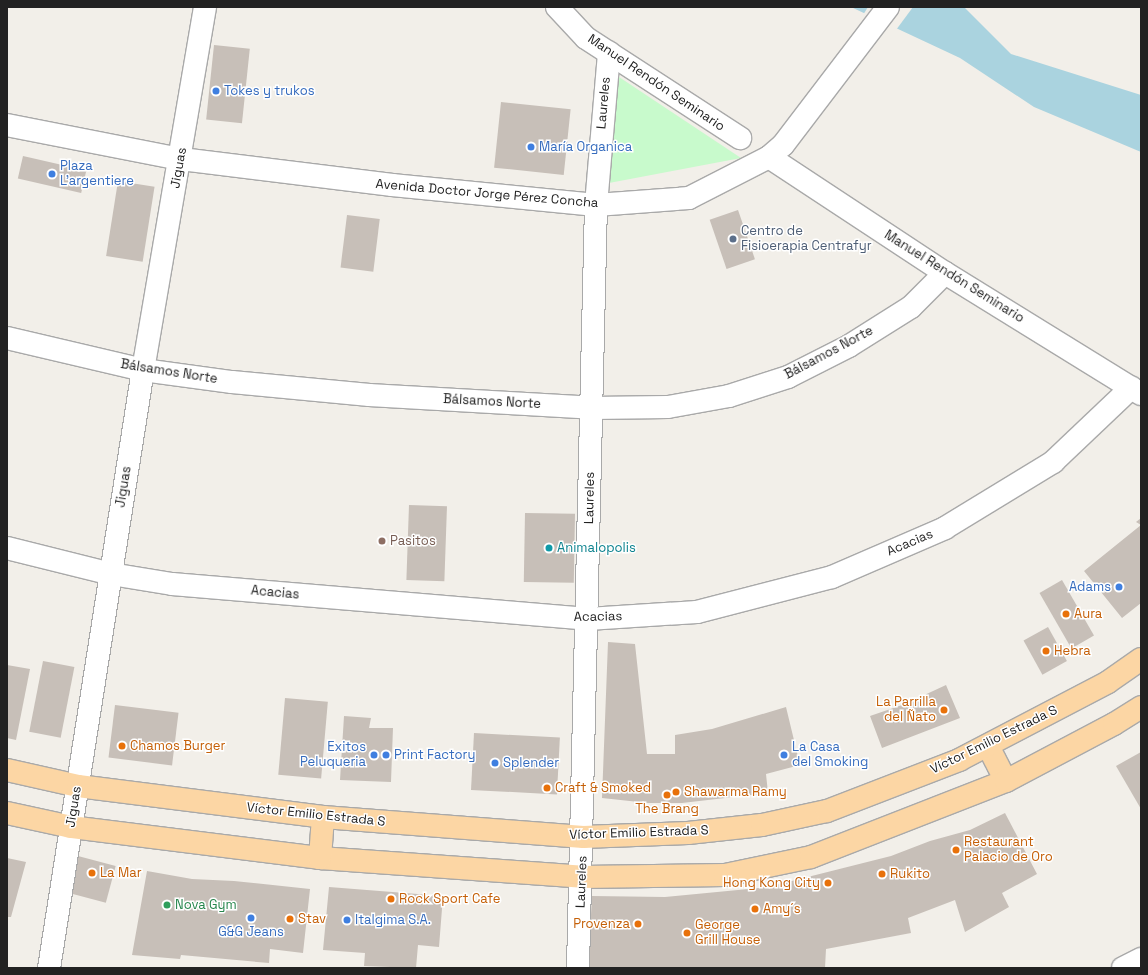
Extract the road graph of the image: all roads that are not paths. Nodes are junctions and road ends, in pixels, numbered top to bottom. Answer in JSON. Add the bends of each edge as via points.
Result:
{"nodes":[{"id":1,"x":205,"y":7,"type":"edge"},
{"id":2,"x":557,"y":7,"type":"edge"},
{"id":3,"x":888,"y":7,"type":"edge"},
{"id":4,"x":609,"y":54,"type":"junction"},
{"id":5,"x":7,"y":126,"type":"edge"},
{"id":6,"x":740,"y":138,"type":"dead end"},
{"id":7,"x":769,"y":158,"type":"junction"},
{"id":8,"x":180,"y":159,"type":"junction"},
{"id":9,"x":596,"y":205,"type":"junction"},
{"id":10,"x":945,"y":273,"type":"junction"},
{"id":11,"x":7,"y":338,"type":"edge"},
{"id":12,"x":143,"y":370,"type":"junction"},
{"id":13,"x":1136,"y":391,"type":"edge"},
{"id":14,"x":592,"y":408,"type":"junction"},
{"id":15,"x":7,"y":548,"type":"edge"},
{"id":16,"x":111,"y":574,"type":"junction"},
{"id":17,"x":588,"y":619,"type":"junction"},
{"id":18,"x":1141,"y":659,"type":"edge"},
{"id":19,"x":1141,"y":707,"type":"edge"},
{"id":20,"x":988,"y":746,"type":"junction"},
{"id":21,"x":7,"y":770,"type":"edge"},
{"id":22,"x":1006,"y":781,"type":"junction"},
{"id":23,"x":78,"y":786,"type":"junction"},
{"id":24,"x":7,"y":813,"type":"edge"},
{"id":25,"x":323,"y":817,"type":"junction"},
{"id":26,"x":71,"y":827,"type":"junction"},
{"id":27,"x":583,"y":838,"type":"junction"},
{"id":28,"x":320,"y":858,"type":"junction"},
{"id":29,"x":582,"y":877,"type":"junction"},
{"id":30,"x":1141,"y":959,"type":"edge"},
{"id":31,"x":49,"y":968,"type":"edge"},
{"id":32,"x":578,"y":968,"type":"edge"},
{"id":33,"x":1123,"y":968,"type":"edge"}],
"edges":[{"from":1,"to":8,"type":"street","name":"Jiguas"},
{"from":2,"to":4,"type":"street","name":"Manuel Rendón Seminario","via":[[586,38]]},
{"from":3,"to":7,"type":"street","name":"Avenida Doctor Jorge Pérez Concha","via":[[791,135]]},
{"from":4,"to":6,"type":"street","name":"Manuel Rendón Seminario"},
{"from":4,"to":9,"type":"street","name":"Laureles"},
{"from":5,"to":8,"type":"street","name":"Avenida Doctor Jorge Pérez Concha"},
{"from":7,"to":9,"type":"street","name":"Avenida Doctor Jorge Pérez Concha","via":[[689,198]]},
{"from":7,"to":10,"type":"street","name":"Manuel Rendón Seminario"},
{"from":8,"to":9,"type":"street","name":"Avenida Doctor Jorge Pérez Concha","via":[[392,185]]},
{"from":8,"to":12,"type":"street","name":"Jiguas"},
{"from":9,"to":14,"type":"street","name":"Laureles"},
{"from":10,"to":13,"type":"street","name":"Manuel Rendón Seminario"},
{"from":10,"to":14,"type":"street","name":"Bálsamos Norte","via":[[911,307],[850,346],[788,377],[729,396],[668,407]]},
{"from":11,"to":12,"type":"street","name":"Bálsamos Norte"},
{"from":12,"to":14,"type":"street","name":"Bálsamos Norte","via":[[369,395]]},
{"from":12,"to":16,"type":"street","name":"Jiguas"},
{"from":13,"to":17,"type":"street","name":"Acacias","via":[[1053,462],[945,528],[832,577],[697,612]]},
{"from":14,"to":17,"type":"street","name":"Laureles"},
{"from":15,"to":16,"type":"street","name":"Acacias"},
{"from":16,"to":17,"type":"street","name":"Acacias","via":[[172,584]]},
{"from":16,"to":23,"type":"street","name":"Jiguas"},
{"from":17,"to":27,"type":"street","name":"Laureles"},
{"from":18,"to":20,"type":"main road","name":"Víctor Emilio Estrada S","via":[[1108,682]]},
{"from":19,"to":22,"type":"main road"},
{"from":20,"to":22,"type":"main road"},
{"from":20,"to":27,"type":"main road","name":"Víctor Emilio Estrada S","via":[[959,760],[827,811],[806,816],[762,825],[688,833]]},
{"from":21,"to":23,"type":"main road","name":"Víctor Emilio Estrada S"},
{"from":22,"to":29,"type":"main road","via":[[811,856],[725,875]]},
{"from":23,"to":25,"type":"main road","name":"Víctor Emilio Estrada S"},
{"from":23,"to":26,"type":"street","name":"Jiguas"},
{"from":24,"to":26,"type":"main road"},
{"from":25,"to":27,"type":"main road","name":"Víctor Emilio Estrada S"},
{"from":25,"to":28,"type":"main road"},
{"from":26,"to":28,"type":"main road"},
{"from":26,"to":31,"type":"street","name":"Jiguas"},
{"from":27,"to":29,"type":"street","name":"Laureles"},
{"from":28,"to":29,"type":"main road"},
{"from":29,"to":32,"type":"street","name":"Laureles"},
{"from":30,"to":33,"type":"street"}]}
